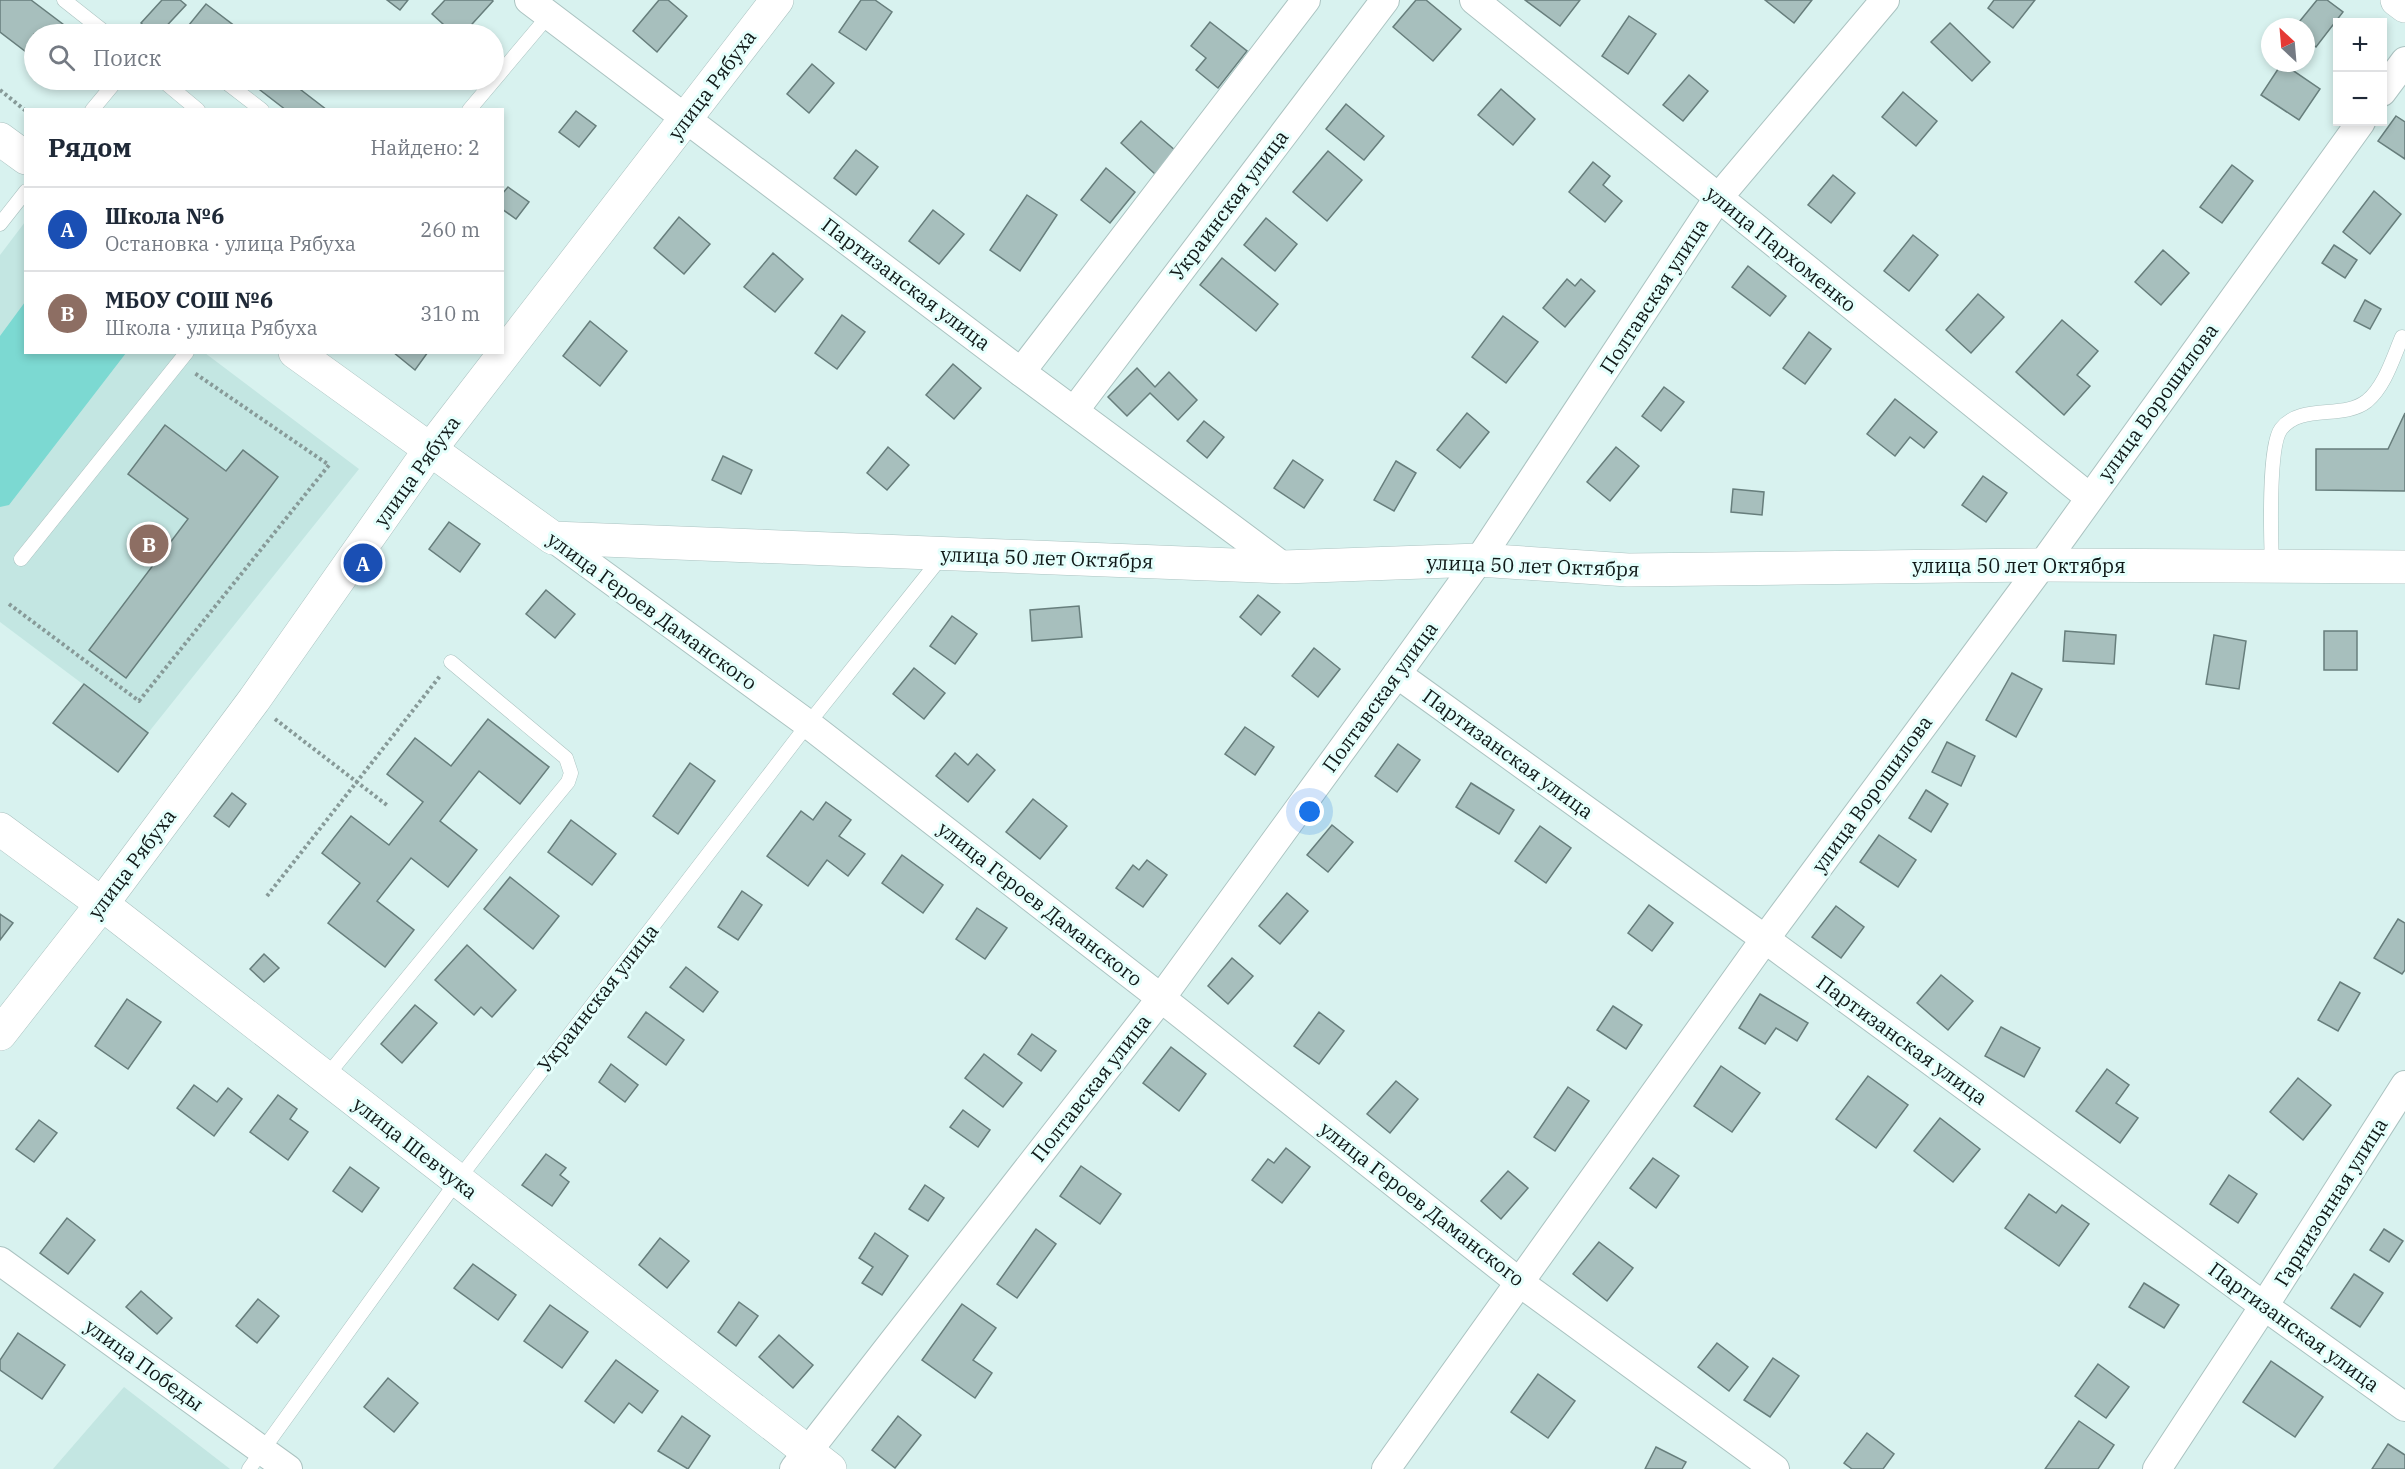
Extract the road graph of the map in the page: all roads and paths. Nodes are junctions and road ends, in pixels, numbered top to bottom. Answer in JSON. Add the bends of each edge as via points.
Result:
{"nodes":[{"id":1,"x":64,"y":0,"type":"edge"},
{"id":2,"x":777,"y":0,"type":"edge"},
{"id":3,"x":1306,"y":0,"type":"edge"},
{"id":4,"x":1385,"y":0,"type":"edge"},
{"id":5,"x":1474,"y":0,"type":"edge"},
{"id":6,"x":1885,"y":0,"type":"edge"},
{"id":7,"x":2397,"y":0,"type":"edge"},
{"id":8,"x":2405,"y":6,"type":"edge"},
{"id":9,"x":539,"y":7,"type":"edge"},
{"id":10,"x":94,"y":24,"type":"edge"},
{"id":11,"x":504,"y":58,"type":"edge"},
{"id":12,"x":2405,"y":61,"type":"edge"},
{"id":13,"x":2387,"y":85,"type":"edge"},
{"id":14,"x":0,"y":90,"type":"edge"},
{"id":15,"x":109,"y":90,"type":"edge"},
{"id":16,"x":174,"y":90,"type":"edge"},
{"id":17,"x":235,"y":90,"type":"edge"},
{"id":18,"x":483,"y":90,"type":"edge"},
{"id":19,"x":94,"y":108,"type":"edge"},
{"id":20,"x":196,"y":108,"type":"edge"},
{"id":21,"x":259,"y":108,"type":"edge"},
{"id":22,"x":470,"y":108,"type":"edge"},
{"id":23,"x":24,"y":109,"type":"edge"},
{"id":24,"x":688,"y":118,"type":"junction"},
{"id":25,"x":2358,"y":126,"type":"edge"},
{"id":26,"x":0,"y":140,"type":"edge"},
{"id":27,"x":24,"y":157,"type":"edge"},
{"id":28,"x":24,"y":194,"type":"edge"},
{"id":29,"x":1718,"y":198,"type":"junction"},
{"id":30,"x":0,"y":224,"type":"edge"},
{"id":31,"x":2402,"y":337,"type":"dead end"},
{"id":32,"x":298,"y":354,"type":"edge"},
{"id":33,"x":184,"y":358,"type":"edge"},
{"id":34,"x":1021,"y":372,"type":"junction"},
{"id":35,"x":1074,"y":411,"type":"junction"},
{"id":36,"x":429,"y":451,"type":"junction"},
{"id":37,"x":2089,"y":497,"type":"junction"},
{"id":38,"x":553,"y":538,"type":"junction"},
{"id":39,"x":944,"y":554,"type":"junction"},
{"id":40,"x":21,"y":559,"type":"dead end"},
{"id":41,"x":1479,"y":560,"type":"junction"},
{"id":42,"x":2042,"y":565,"type":"junction"},
{"id":43,"x":2272,"y":566,"type":"junction"},
{"id":44,"x":1284,"y":567,"type":"junction"},
{"id":45,"x":2405,"y":567,"type":"edge"},
{"id":46,"x":9,"y":604,"type":"dead end"},
{"id":47,"x":451,"y":662,"type":"joint"},
{"id":48,"x":1397,"y":674,"type":"junction"},
{"id":49,"x":254,"y":700,"type":"junction"},
{"id":50,"x":808,"y":724,"type":"junction"},
{"id":51,"x":356,"y":781,"type":"junction"},
{"id":52,"x":388,"y":806,"type":"dead end"},
{"id":53,"x":0,"y":829,"type":"edge"},
{"id":54,"x":267,"y":896,"type":"dead end"},
{"id":55,"x":102,"y":904,"type":"junction"},
{"id":56,"x":1765,"y":939,"type":"junction"},
{"id":57,"x":1161,"y":998,"type":"junction"},
{"id":58,"x":0,"y":1034,"type":"edge"},
{"id":59,"x":325,"y":1078,"type":"junction"},
{"id":60,"x":2405,"y":1085,"type":"edge"},
{"id":61,"x":457,"y":1181,"type":"junction"},
{"id":62,"x":0,"y":1261,"type":"edge"},
{"id":63,"x":1519,"y":1282,"type":"junction"},
{"id":64,"x":2264,"y":1306,"type":"junction"},
{"id":65,"x":2405,"y":1407,"type":"edge"},
{"id":66,"x":256,"y":1460,"type":"edge"},
{"id":67,"x":810,"y":1463,"type":"edge"},
{"id":68,"x":288,"y":1469,"type":"edge"},
{"id":69,"x":1386,"y":1469,"type":"edge"},
{"id":70,"x":1774,"y":1469,"type":"edge"},
{"id":71,"x":2157,"y":1469,"type":"edge"}],
"edges":[{"from":1,"to":10,"type":"lane"},
{"from":2,"to":24,"type":"main road","name":"улица Рябуха"},
{"from":3,"to":34,"type":"street"},
{"from":4,"to":35,"type":"street","name":"Украинская улица"},
{"from":5,"to":29,"type":"street","name":"улица Пархоменко"},
{"from":6,"to":29,"type":"street","name":"Полтавская улица"},
{"from":7,"to":8,"type":"main road"},
{"from":9,"to":11,"type":"lane"},
{"from":9,"to":24,"type":"street","name":"Партизанская улица"},
{"from":12,"to":13,"type":"street"},
{"from":14,"to":23,"type":"path"},
{"from":15,"to":19,"type":"lane"},
{"from":16,"to":20,"type":"lane"},
{"from":17,"to":21,"type":"lane"},
{"from":18,"to":22,"type":"lane"},
{"from":24,"to":34,"type":"street","name":"Партизанская улица"},
{"from":24,"to":36,"type":"main road","name":"улица Рябуха"},
{"from":25,"to":37,"type":"street","name":"улица Ворошилова"},
{"from":26,"to":27,"type":"main road"},
{"from":28,"to":30,"type":"lane"},
{"from":29,"to":37,"type":"street","name":"улица Пархоменко"},
{"from":29,"to":41,"type":"street","name":"Полтавская улица"},
{"from":31,"to":43,"type":"lane","via":[[2380,387],[2367,401],[2356,408],[2304,415],[2281,429],[2275,443]]},
{"from":32,"to":36,"type":"main road","name":"улица Героев Даманского"},
{"from":33,"to":40,"type":"lane"},
{"from":33,"to":46,"type":"path","via":[[329,465],[139,701]]},
{"from":34,"to":35,"type":"street","name":"Партизанская улица"},
{"from":35,"to":44,"type":"street","name":"Партизанская улица"},
{"from":36,"to":38,"type":"main road","name":"улица Героев Даманского"},
{"from":36,"to":49,"type":"main road","name":"улица Рябуха"},
{"from":37,"to":42,"type":"street","name":"улица Ворошилова"},
{"from":38,"to":39,"type":"main road","name":"улица 50 лет Октября"},
{"from":38,"to":50,"type":"street","name":"улица Героев Даманского"},
{"from":39,"to":44,"type":"main road","name":"улица 50 лет Октября"},
{"from":39,"to":50,"type":"lane","name":"Украинская улица"},
{"from":41,"to":42,"type":"main road","name":"улица 50 лет Октября","via":[[1628,570]]},
{"from":41,"to":44,"type":"main road","name":"улица 50 лет Октября"},
{"from":41,"to":48,"type":"street","name":"Полтавская улица"},
{"from":42,"to":43,"type":"main road","name":"улица 50 лет Октября"},
{"from":42,"to":56,"type":"street","name":"улица Ворошилова"},
{"from":43,"to":45,"type":"main road","name":"улица 50 лет Октября"},
{"from":47,"to":51,"type":"path"},
{"from":47,"to":59,"type":"lane","via":[[566,758],[571,773],[568,782]]},
{"from":48,"to":56,"type":"street","name":"Партизанская улица"},
{"from":48,"to":57,"type":"street","name":"Полтавская улица"},
{"from":49,"to":51,"type":"path"},
{"from":49,"to":55,"type":"main road","name":"улица Рябуха"},
{"from":50,"to":57,"type":"street","name":"улица Героев Даманского"},
{"from":50,"to":61,"type":"lane","name":"Украинская улица"},
{"from":51,"to":52,"type":"path"},
{"from":51,"to":54,"type":"path"},
{"from":53,"to":55,"type":"main road","name":"улица Шевчука"},
{"from":55,"to":58,"type":"main road","name":"улица Рябуха"},
{"from":55,"to":59,"type":"main road","name":"улица Шевчука"},
{"from":56,"to":63,"type":"street","name":"улица Ворошилова"},
{"from":56,"to":64,"type":"street","name":"Партизанская улица"},
{"from":57,"to":63,"type":"street","name":"улица Героев Даманского"},
{"from":57,"to":67,"type":"street","name":"Полтавская улица"},
{"from":59,"to":61,"type":"main road","name":"улица Шевчука"},
{"from":60,"to":64,"type":"street","name":"Гарнизонная улица"},
{"from":61,"to":66,"type":"lane","name":"Украинская улица"},
{"from":61,"to":67,"type":"main road","name":"улица Шевчука"},
{"from":62,"to":66,"type":"street","name":"улица Победы"},
{"from":63,"to":69,"type":"street","name":"улица Ворошилова"},
{"from":63,"to":70,"type":"street","name":"улица Героев Даманского"},
{"from":64,"to":65,"type":"street","name":"Партизанская улица"},
{"from":64,"to":71,"type":"street","name":"Гарнизонная улица"},
{"from":66,"to":68,"type":"street","name":"улица Победы"}]}
